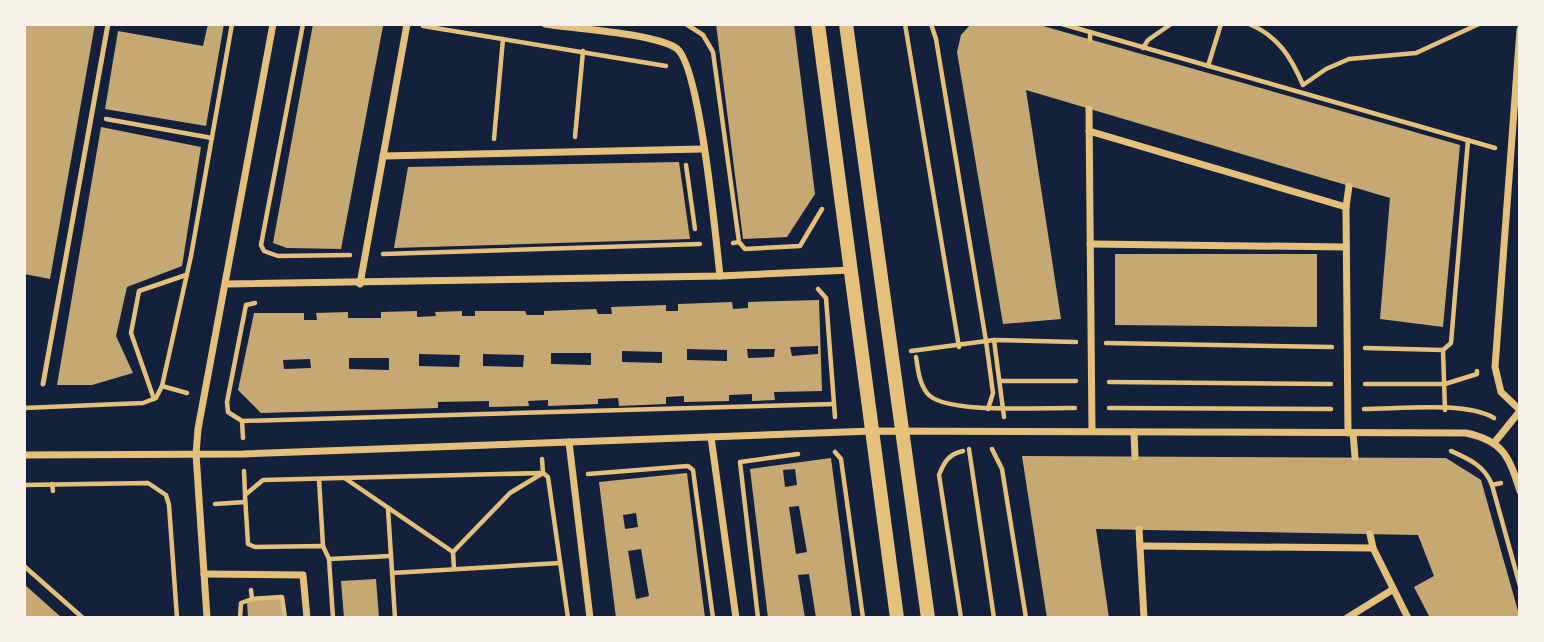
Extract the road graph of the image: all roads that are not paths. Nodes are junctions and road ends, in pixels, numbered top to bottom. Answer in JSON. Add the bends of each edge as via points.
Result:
{"nodes":[{"id":1,"x":108,"y":24,"type":"edge"},
{"id":2,"x":274,"y":24,"type":"edge"},
{"id":3,"x":407,"y":24,"type":"edge"},
{"id":4,"x":545,"y":24,"type":"edge"},
{"id":5,"x":818,"y":24,"type":"edge"},
{"id":6,"x":846,"y":24,"type":"edge"},
{"id":7,"x":1520,"y":30,"type":"edge"},
{"id":8,"x":1089,"y":109,"type":"dead end"},
{"id":9,"x":1089,"y":131,"type":"junction"},
{"id":10,"x":703,"y":149,"type":"junction"},
{"id":11,"x":383,"y":156,"type":"junction"},
{"id":12,"x":1349,"y":186,"type":"dead end"},
{"id":13,"x":1346,"y":207,"type":"junction"},
{"id":14,"x":1090,"y":244,"type":"junction"},
{"id":15,"x":1346,"y":247,"type":"junction"},
{"id":16,"x":851,"y":270,"type":"junction"},
{"id":17,"x":720,"y":276,"type":"junction"},
{"id":18,"x":226,"y":284,"type":"junction"},
{"id":19,"x":360,"y":284,"type":"junction"},
{"id":20,"x":43,"y":384,"type":"dead end"},
{"id":21,"x":1520,"y":410,"type":"edge"},
{"id":22,"x":873,"y":431,"type":"junction"},
{"id":23,"x":903,"y":431,"type":"junction"},
{"id":24,"x":1092,"y":431,"type":"junction"},
{"id":25,"x":1134,"y":432,"type":"junction"},
{"id":26,"x":1350,"y":433,"type":"junction"},
{"id":27,"x":711,"y":437,"type":"junction"},
{"id":28,"x":569,"y":442,"type":"junction"},
{"id":29,"x":1494,"y":443,"type":"junction"},
{"id":30,"x":196,"y":454,"type":"junction"},
{"id":31,"x":24,"y":455,"type":"edge"},
{"id":32,"x":1135,"y":457,"type":"dead end"},
{"id":33,"x":1355,"y":457,"type":"dead end"},
{"id":34,"x":1520,"y":491,"type":"edge"},
{"id":35,"x":1139,"y":530,"type":"dead end"},
{"id":36,"x":1370,"y":534,"type":"dead end"},
{"id":37,"x":1140,"y":546,"type":"junction"},
{"id":38,"x":1373,"y":548,"type":"junction"},
{"id":39,"x":204,"y":574,"type":"junction"},
{"id":40,"x":1392,"y":590,"type":"junction"},
{"id":41,"x":207,"y":618,"type":"edge"},
{"id":42,"x":307,"y":618,"type":"edge"},
{"id":43,"x":590,"y":618,"type":"edge"},
{"id":44,"x":736,"y":618,"type":"edge"},
{"id":45,"x":897,"y":618,"type":"edge"},
{"id":46,"x":929,"y":618,"type":"edge"},
{"id":47,"x":1144,"y":618,"type":"edge"},
{"id":48,"x":1347,"y":618,"type":"edge"},
{"id":49,"x":1408,"y":618,"type":"edge"}],
"edges":[{"from":1,"to":20,"type":"lane"},
{"from":2,"to":18,"type":"street"},
{"from":3,"to":11,"type":"street"},
{"from":4,"to":10,"type":"street","via":[[649,40],[677,49],[692,75]]},
{"from":5,"to":16,"type":"main road"},
{"from":6,"to":23,"type":"main road"},
{"from":7,"to":21,"type":"street","via":[[1495,367],[1501,393]]},
{"from":8,"to":9,"type":"street"},
{"from":9,"to":13,"type":"street"},
{"from":9,"to":14,"type":"street"},
{"from":10,"to":11,"type":"street"},
{"from":10,"to":17,"type":"street"},
{"from":11,"to":19,"type":"street"},
{"from":12,"to":13,"type":"street"},
{"from":13,"to":15,"type":"street"},
{"from":14,"to":15,"type":"street"},
{"from":14,"to":24,"type":"street"},
{"from":15,"to":26,"type":"street"},
{"from":16,"to":17,"type":"street"},
{"from":16,"to":22,"type":"main road"},
{"from":17,"to":19,"type":"street"},
{"from":18,"to":19,"type":"street"},
{"from":18,"to":30,"type":"street","via":[[202,396]]},
{"from":21,"to":29,"type":"street"},
{"from":22,"to":23,"type":"street"},
{"from":22,"to":27,"type":"street"},
{"from":22,"to":45,"type":"main road"},
{"from":23,"to":24,"type":"street"},
{"from":23,"to":46,"type":"main road"},
{"from":24,"to":25,"type":"street"},
{"from":25,"to":26,"type":"street"},
{"from":25,"to":32,"type":"street"},
{"from":26,"to":29,"type":"street","via":[[1466,433]]},
{"from":26,"to":33,"type":"street"},
{"from":27,"to":28,"type":"street"},
{"from":27,"to":44,"type":"street"},
{"from":28,"to":30,"type":"street"},
{"from":28,"to":43,"type":"street"},
{"from":29,"to":34,"type":"street","via":[[1510,459]]},
{"from":30,"to":31,"type":"street"},
{"from":30,"to":39,"type":"street"},
{"from":35,"to":37,"type":"street"},
{"from":36,"to":38,"type":"street"},
{"from":37,"to":38,"type":"street"},
{"from":37,"to":47,"type":"street"},
{"from":38,"to":40,"type":"street"},
{"from":39,"to":41,"type":"street"},
{"from":39,"to":42,"type":"street","via":[[303,575]]},
{"from":40,"to":48,"type":"street"},
{"from":40,"to":49,"type":"street"}]}
